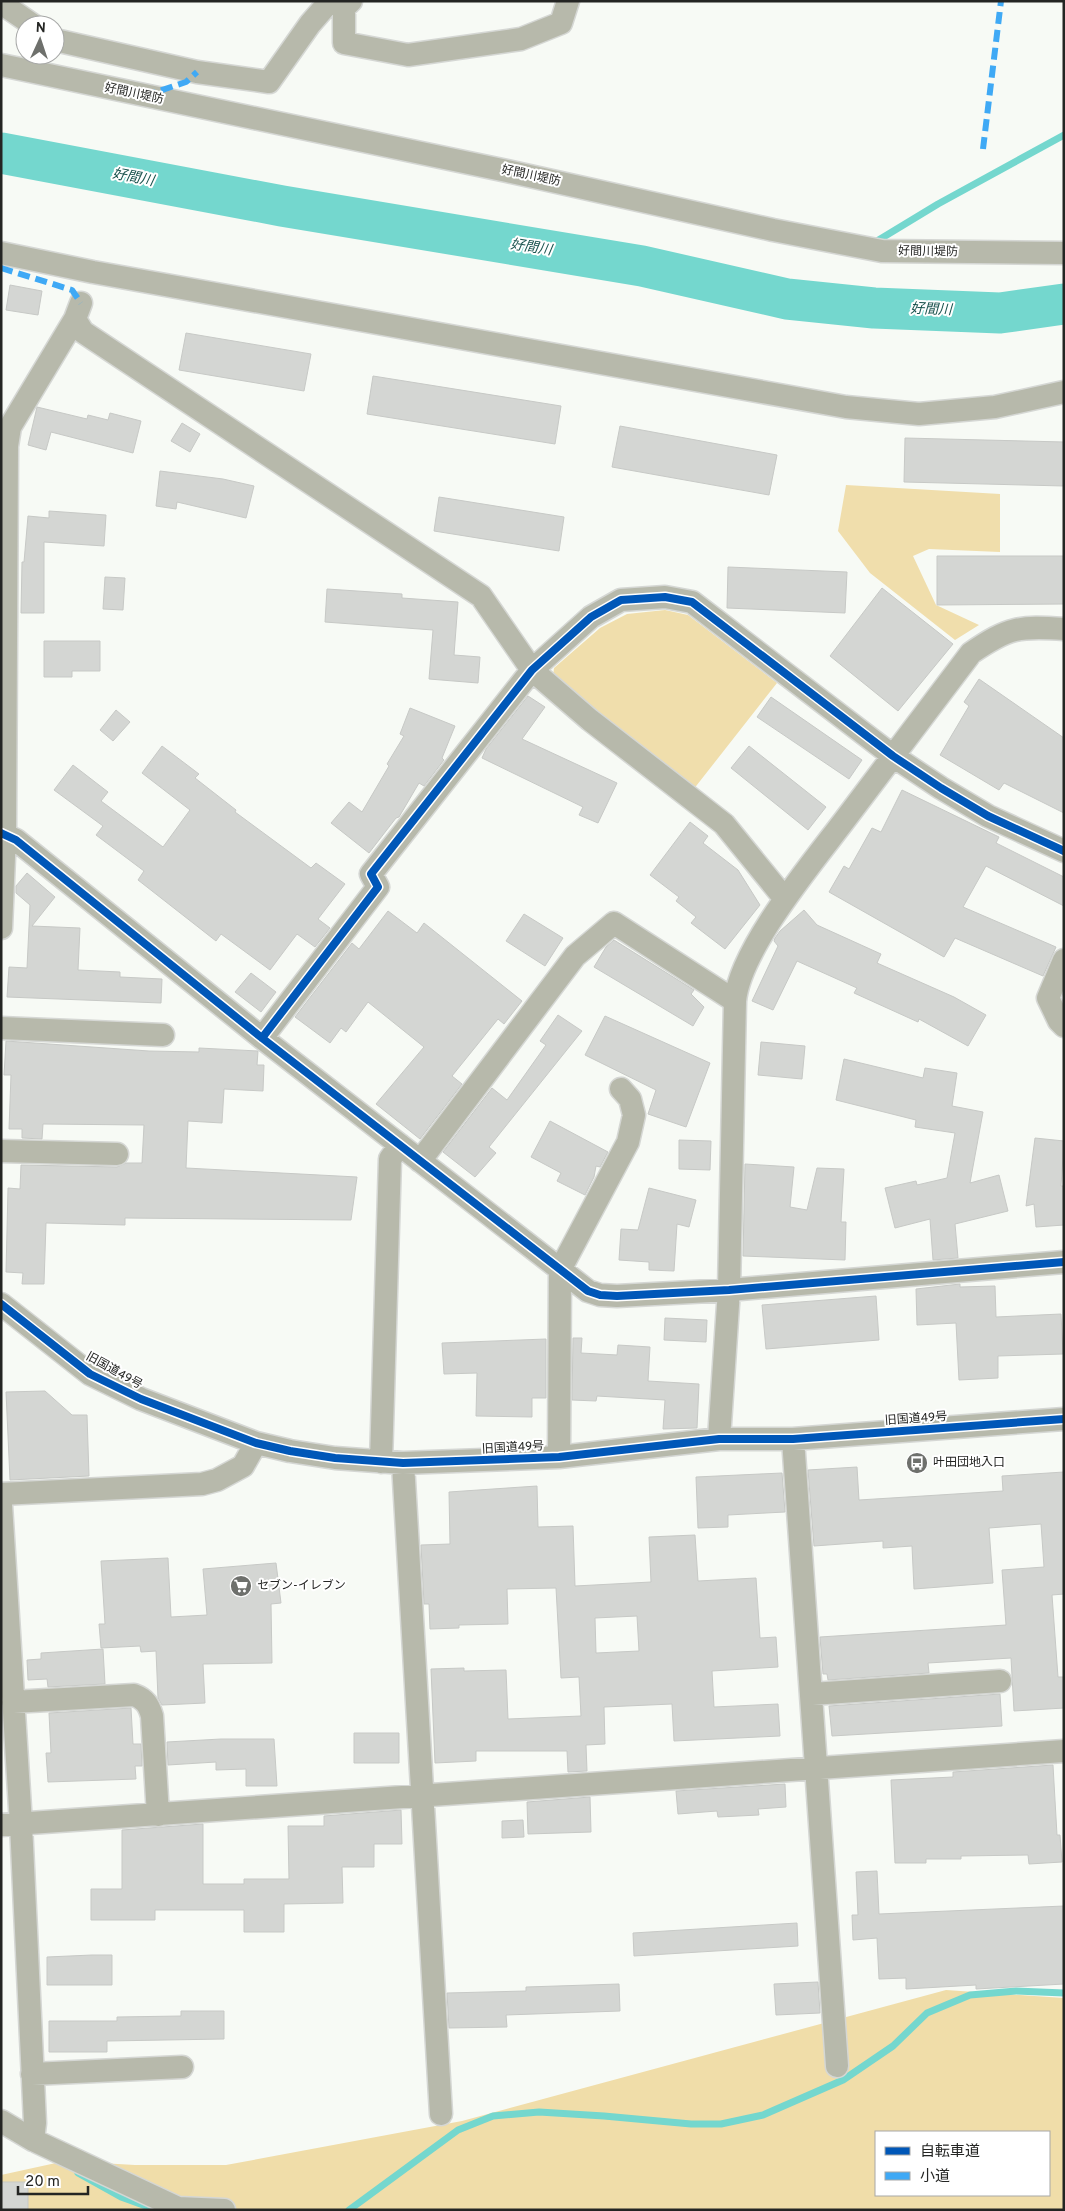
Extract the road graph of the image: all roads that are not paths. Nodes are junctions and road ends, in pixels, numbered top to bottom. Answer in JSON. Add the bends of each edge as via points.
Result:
{"nodes":[{"id":1,"x":330,"y":1,"type":"edge"},
{"id":2,"x":351,"y":1,"type":"edge"},
{"id":3,"x":568,"y":1,"type":"edge"},
{"id":4,"x":1,"y":3,"type":"edge"},
{"id":5,"x":18,"y":15,"type":"edge"},
{"id":6,"x":65,"y":42,"type":"edge"},
{"id":7,"x":1,"y":65,"type":"edge"},
{"id":8,"x":1,"y":253,"type":"edge"},
{"id":9,"x":1064,"y":253,"type":"edge"},
{"id":10,"x":1064,"y":392,"type":"edge"},
{"id":11,"x":1064,"y":629,"type":"edge"},
{"id":12,"x":532,"y":670,"type":"junction"},
{"id":13,"x":893,"y":756,"type":"junction"},
{"id":14,"x":3,"y":833,"type":"edge"},
{"id":15,"x":1064,"y":851,"type":"edge"},
{"id":16,"x":785,"y":899,"type":"junction"},
{"id":17,"x":1,"y":928,"type":"edge"},
{"id":18,"x":1064,"y":960,"type":"edge"},
{"id":19,"x":735,"y":1001,"type":"junction"},
{"id":20,"x":1064,"y":1026,"type":"edge"},
{"id":21,"x":1,"y":1028,"type":"edge"},
{"id":22,"x":164,"y":1035,"type":"dead end"},
{"id":23,"x":262,"y":1038,"type":"junction"},
{"id":24,"x":621,"y":1089,"type":"dead end"},
{"id":25,"x":400,"y":1145,"type":"junction"},
{"id":26,"x":1,"y":1150,"type":"edge"},
{"id":27,"x":117,"y":1154,"type":"dead end"},
{"id":28,"x":420,"y":1161,"type":"junction"},
{"id":29,"x":1064,"y":1262,"type":"edge"},
{"id":30,"x":560,"y":1270,"type":"junction"},
{"id":31,"x":729,"y":1290,"type":"junction"},
{"id":32,"x":1,"y":1304,"type":"edge"},
{"id":33,"x":1064,"y":1419,"type":"edge"},
{"id":34,"x":719,"y":1439,"type":"junction"},
{"id":35,"x":793,"y":1439,"type":"junction"},
{"id":36,"x":256,"y":1443,"type":"junction"},
{"id":37,"x":559,"y":1458,"type":"junction"},
{"id":38,"x":381,"y":1462,"type":"junction"},
{"id":39,"x":404,"y":1463,"type":"junction"},
{"id":40,"x":1,"y":1494,"type":"edge"},
{"id":41,"x":1,"y":1505,"type":"edge"},
{"id":42,"x":5,"y":1628,"type":"edge"},
{"id":43,"x":1000,"y":1681,"type":"dead end"},
{"id":44,"x":812,"y":1694,"type":"junction"},
{"id":45,"x":13,"y":1702,"type":"junction"},
{"id":46,"x":1064,"y":1751,"type":"edge"},
{"id":47,"x":9,"y":1759,"type":"edge"},
{"id":48,"x":818,"y":1769,"type":"junction"},
{"id":49,"x":421,"y":1795,"type":"junction"},
{"id":50,"x":158,"y":1815,"type":"junction"},
{"id":51,"x":11,"y":1824,"type":"edge"},
{"id":52,"x":837,"y":2066,"type":"dead end"},
{"id":53,"x":182,"y":2067,"type":"dead end"},
{"id":54,"x":32,"y":2074,"type":"junction"},
{"id":55,"x":441,"y":2114,"type":"dead end"},
{"id":56,"x":1,"y":2121,"type":"edge"},
{"id":57,"x":33,"y":2140,"type":"junction"},
{"id":58,"x":224,"y":2210,"type":"edge"}],
"edges":[{"from":1,"to":6,"type":"street","via":[[269,82],[197,72]]},
{"from":2,"to":3,"type":"street","via":[[344,8],[344,43],[408,55],[521,39],[561,23]]},
{"from":4,"to":5,"type":"street"},
{"from":7,"to":9,"type":"street","name":"好間川堤防","via":[[882,252]]},
{"from":8,"to":10,"type":"street","via":[[846,406],[919,414],[995,407]]},
{"from":11,"to":13,"type":"street","via":[[1029,626],[1000,634],[972,653]]},
{"from":12,"to":13,"type":"street","via":[[591,617],[621,600],[666,597],[692,602]]},
{"from":12,"to":14,"type":"street","via":[[480,596],[83,332],[78,311],[13,421],[7,446]]},
{"from":12,"to":16,"type":"street","via":[[590,720],[724,824]]},
{"from":12,"to":23,"type":"street","via":[[371,874],[378,887]]},
{"from":13,"to":15,"type":"street","via":[[988,816]]},
{"from":13,"to":16,"type":"street"},
{"from":14,"to":17,"type":"street"},
{"from":14,"to":23,"type":"street","via":[[16,840]]},
{"from":16,"to":19,"type":"street","via":[[743,969],[736,985]]},
{"from":18,"to":20,"type":"street","via":[[1048,998]]},
{"from":19,"to":28,"type":"street","via":[[614,922],[575,956]]},
{"from":19,"to":31,"type":"street"},
{"from":21,"to":22,"type":"street"},
{"from":23,"to":25,"type":"street"},
{"from":24,"to":30,"type":"street","via":[[630,1099],[634,1115],[628,1142]]},
{"from":25,"to":28,"type":"street"},
{"from":25,"to":38,"type":"street","via":[[390,1159]]},
{"from":26,"to":27,"type":"street"},
{"from":28,"to":30,"type":"street"},
{"from":29,"to":31,"type":"street"},
{"from":30,"to":31,"type":"street","via":[[588,1291],[600,1295]]},
{"from":30,"to":37,"type":"street"},
{"from":31,"to":34,"type":"street"},
{"from":32,"to":36,"type":"street","name":"旧国道49号","via":[[90,1374],[183,1417]]},
{"from":33,"to":35,"type":"street","name":"旧国道49号"},
{"from":34,"to":35,"type":"street","name":"旧国道49号"},
{"from":34,"to":37,"type":"street","name":"旧国道49号"},
{"from":35,"to":44,"type":"street"},
{"from":36,"to":38,"type":"street","name":"旧国道49号","via":[[326,1457]]},
{"from":36,"to":40,"type":"street","via":[[243,1466],[202,1484]]},
{"from":37,"to":39,"type":"street","name":"旧国道49号"},
{"from":38,"to":39,"type":"street","name":"旧国道49号"},
{"from":39,"to":49,"type":"street"},
{"from":41,"to":42,"type":"street"},
{"from":42,"to":45,"type":"street"},
{"from":43,"to":44,"type":"street"},
{"from":44,"to":48,"type":"street"},
{"from":45,"to":47,"type":"street"},
{"from":45,"to":50,"type":"street","via":[[134,1695],[141,1698],[150,1707],[152,1716]]},
{"from":46,"to":48,"type":"street"},
{"from":47,"to":51,"type":"street"},
{"from":48,"to":49,"type":"street"},
{"from":48,"to":52,"type":"street"},
{"from":49,"to":50,"type":"street"},
{"from":49,"to":55,"type":"street"},
{"from":50,"to":51,"type":"street"},
{"from":51,"to":54,"type":"street"},
{"from":53,"to":54,"type":"street"},
{"from":54,"to":57,"type":"street"},
{"from":56,"to":57,"type":"street"},
{"from":57,"to":58,"type":"street","via":[[178,2208]]}]}
